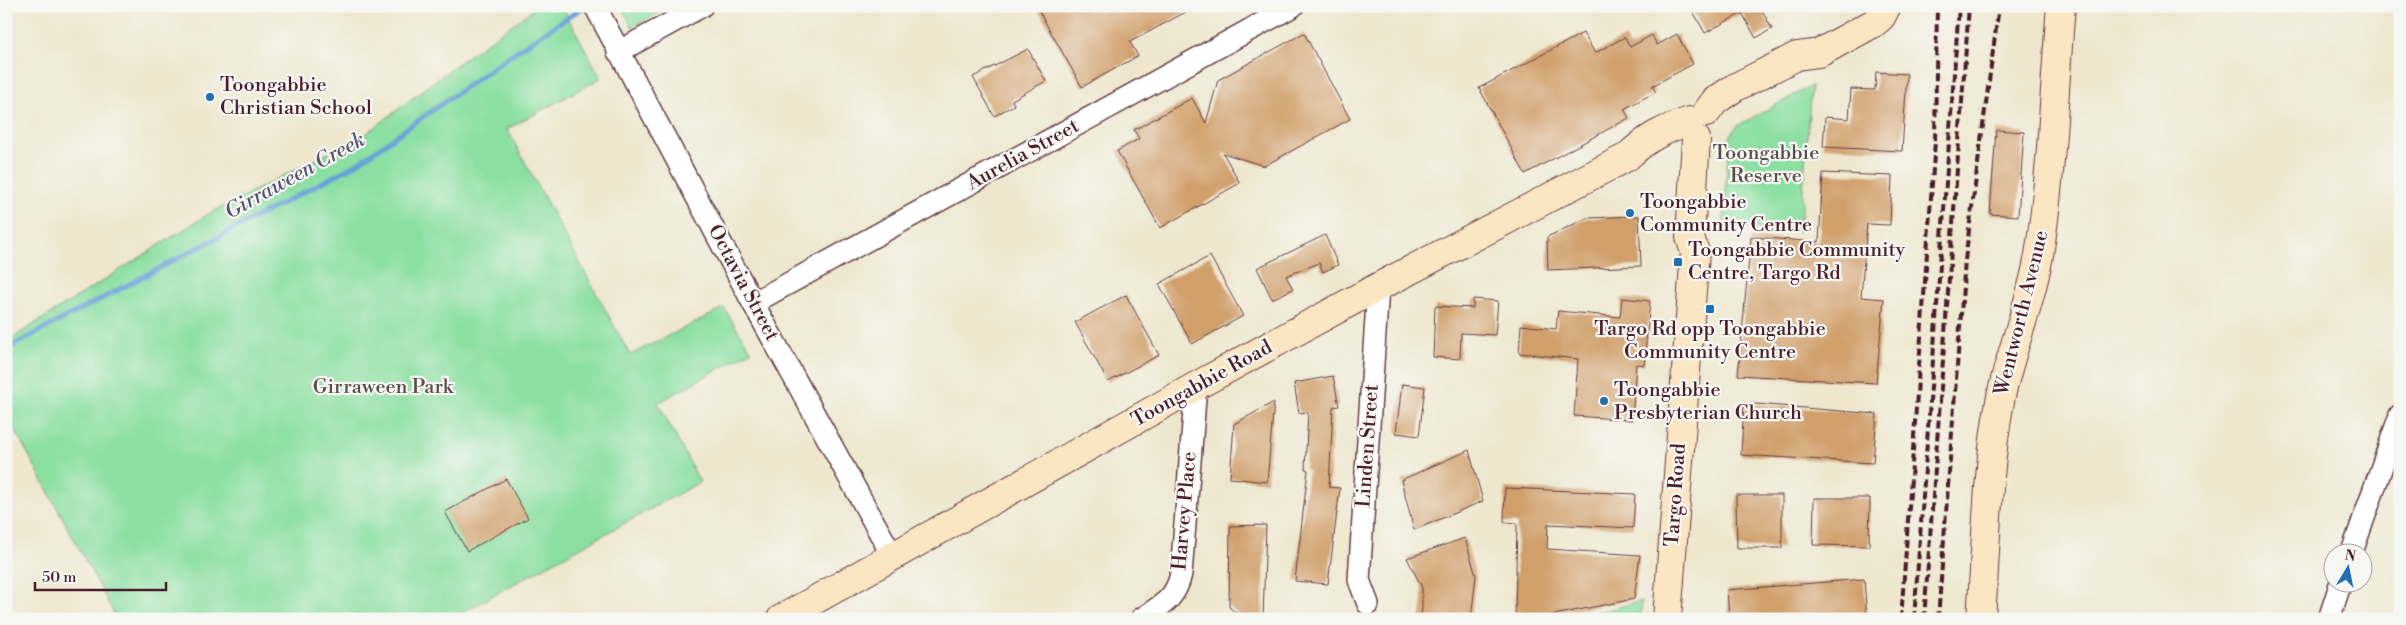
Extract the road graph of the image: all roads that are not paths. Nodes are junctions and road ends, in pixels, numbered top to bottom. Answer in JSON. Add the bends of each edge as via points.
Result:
{"nodes":[{"id":1,"x":702,"y":6,"type":"edge"},
{"id":2,"x":1293,"y":6,"type":"edge"},
{"id":3,"x":2061,"y":6,"type":"edge"},
{"id":4,"x":1884,"y":11,"type":"edge"},
{"id":5,"x":598,"y":12,"type":"edge"},
{"id":6,"x":618,"y":52,"type":"junction"},
{"id":7,"x":1702,"y":128,"type":"junction"},
{"id":8,"x":1378,"y":287,"type":"junction"},
{"id":9,"x":753,"y":303,"type":"junction"},
{"id":10,"x":1196,"y":386,"type":"junction"},
{"id":11,"x":2400,"y":415,"type":"edge"},
{"id":12,"x":2356,"y":542,"type":"edge"},
{"id":13,"x":893,"y":558,"type":"junction"},
{"id":14,"x":2338,"y":592,"type":"edge"},
{"id":15,"x":1368,"y":604,"type":"dead end"},
{"id":16,"x":780,"y":619,"type":"edge"},
{"id":17,"x":1141,"y":619,"type":"edge"},
{"id":18,"x":1667,"y":619,"type":"edge"},
{"id":19,"x":1981,"y":619,"type":"edge"},
{"id":20,"x":2329,"y":619,"type":"edge"}],
"edges":[{"from":1,"to":6,"type":"street"},
{"from":2,"to":9,"type":"street","name":"Aurelia Street"},
{"from":3,"to":19,"type":"main road","name":"Wentworth Avenue","via":[[2043,230],[2034,281],[2010,357],[2000,404],[1993,453]]},
{"from":4,"to":7,"type":"main road","name":"Toongabbie Road","via":[[1874,23],[1819,53],[1803,71]]},
{"from":5,"to":6,"type":"street","name":"Octavia Street"},
{"from":6,"to":9,"type":"street","name":"Octavia Street"},
{"from":7,"to":8,"type":"main road","name":"Toongabbie Road","via":[[1671,127],[1645,140],[1628,157]]},
{"from":7,"to":18,"type":"main road","name":"Targo Road","via":[[1690,237],[1695,252]]},
{"from":8,"to":10,"type":"main road","name":"Toongabbie Road"},
{"from":8,"to":15,"type":"street","name":"Linden Street","via":[[1359,580]]},
{"from":9,"to":13,"type":"street","name":"Octavia Street"},
{"from":10,"to":13,"type":"main road","name":"Toongabbie Road"},
{"from":10,"to":17,"type":"street","name":"Harvey Place","via":[[1178,588],[1173,596]]},
{"from":11,"to":12,"type":"street"},
{"from":13,"to":16,"type":"main road","name":"Toongabbie Road"},
{"from":14,"to":20,"type":"street"}]}
